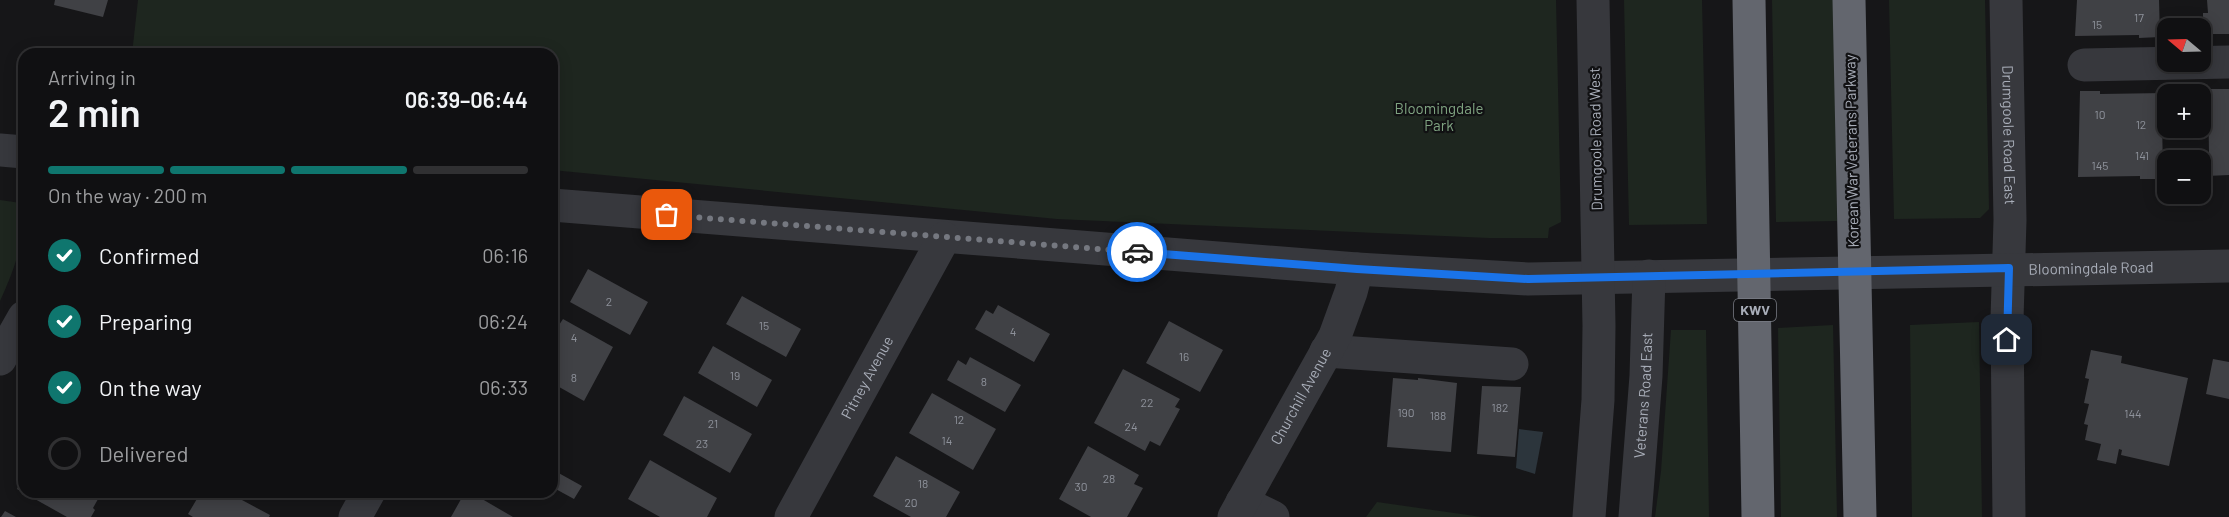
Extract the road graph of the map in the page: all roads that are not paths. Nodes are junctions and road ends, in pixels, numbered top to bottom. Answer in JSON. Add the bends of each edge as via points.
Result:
{"nodes":[{"id":1,"x":1593,"y":0,"type":"edge"},
{"id":2,"x":1738,"y":0,"type":"edge"},
{"id":3,"x":1749,"y":0,"type":"edge"},
{"id":4,"x":1849,"y":0,"type":"edge"},
{"id":5,"x":1870,"y":0,"type":"edge"},
{"id":6,"x":2006,"y":0,"type":"edge"},
{"id":7,"x":2229,"y":62,"type":"edge"},
{"id":8,"x":2084,"y":65,"type":"dead end"},
{"id":9,"x":1751,"y":104,"type":"junction"},
{"id":10,"x":0,"y":150,"type":"edge"},
{"id":11,"x":18,"y":152,"type":"edge"},
{"id":12,"x":1852,"y":201,"type":"junction"},
{"id":13,"x":558,"y":206,"type":"edge"},
{"id":14,"x":944,"y":238,"type":"junction"},
{"id":15,"x":2229,"y":266,"type":"edge"},
{"id":16,"x":2009,"y":268,"type":"junction"},
{"id":17,"x":1357,"y":269,"type":"junction"},
{"id":18,"x":1661,"y":276,"type":"junction"},
{"id":19,"x":1599,"y":278,"type":"junction"},
{"id":20,"x":18,"y":328,"type":"edge"},
{"id":21,"x":1326,"y":351,"type":"junction"},
{"id":22,"x":0,"y":359,"type":"edge"},
{"id":23,"x":1512,"y":364,"type":"dead end"},
{"id":24,"x":366,"y":498,"type":"edge"},
{"id":25,"x":1238,"y":509,"type":"edge"},
{"id":26,"x":355,"y":517,"type":"edge"},
{"id":27,"x":791,"y":517,"type":"edge"},
{"id":28,"x":1272,"y":517,"type":"edge"},
{"id":29,"x":1588,"y":517,"type":"edge"},
{"id":30,"x":1635,"y":517,"type":"edge"},
{"id":31,"x":1758,"y":517,"type":"edge"},
{"id":32,"x":1860,"y":517,"type":"edge"},
{"id":33,"x":2009,"y":517,"type":"edge"}],
"edges":[{"from":1,"to":19,"type":"street","name":"Drumgoole Road West"},
{"from":2,"to":9,"type":"highway"},
{"from":3,"to":9,"type":"highway","number":"KWV"},
{"from":4,"to":12,"type":"highway","name":"Korean War Veterans Parkway"},
{"from":5,"to":12,"type":"highway"},
{"from":6,"to":16,"type":"street","name":"Drumgoole Road East"},
{"from":7,"to":8,"type":"street"},
{"from":9,"to":31,"type":"highway","number":"KWV"},
{"from":10,"to":11,"type":"street"},
{"from":12,"to":32,"type":"highway","name":"Korean War Veterans Parkway"},
{"from":13,"to":14,"type":"street","name":"Bloomingdale Road"},
{"from":14,"to":17,"type":"street","name":"Bloomingdale Road"},
{"from":14,"to":27,"type":"street","name":"Pitney Avenue"},
{"from":15,"to":16,"type":"street","name":"Bloomingdale Road"},
{"from":16,"to":18,"type":"street","name":"Bloomingdale Road"},
{"from":16,"to":33,"type":"street","name":"Drumgoole Road East"},
{"from":17,"to":19,"type":"street","name":"Bloomingdale Road","via":[[1528,279]]},
{"from":17,"to":21,"type":"street","name":"Churchill Avenue","via":[[1343,315]]},
{"from":18,"to":19,"type":"street","name":"Bloomingdale Road"},
{"from":18,"to":30,"type":"street","name":"Veterans Road East","via":[[1646,376]]},
{"from":19,"to":29,"type":"street","via":[[1598,400]]},
{"from":20,"to":22,"type":"street"},
{"from":21,"to":23,"type":"street"},
{"from":21,"to":25,"type":"street","name":"Churchill Avenue"},
{"from":24,"to":26,"type":"street"},
{"from":25,"to":28,"type":"street"}]}
